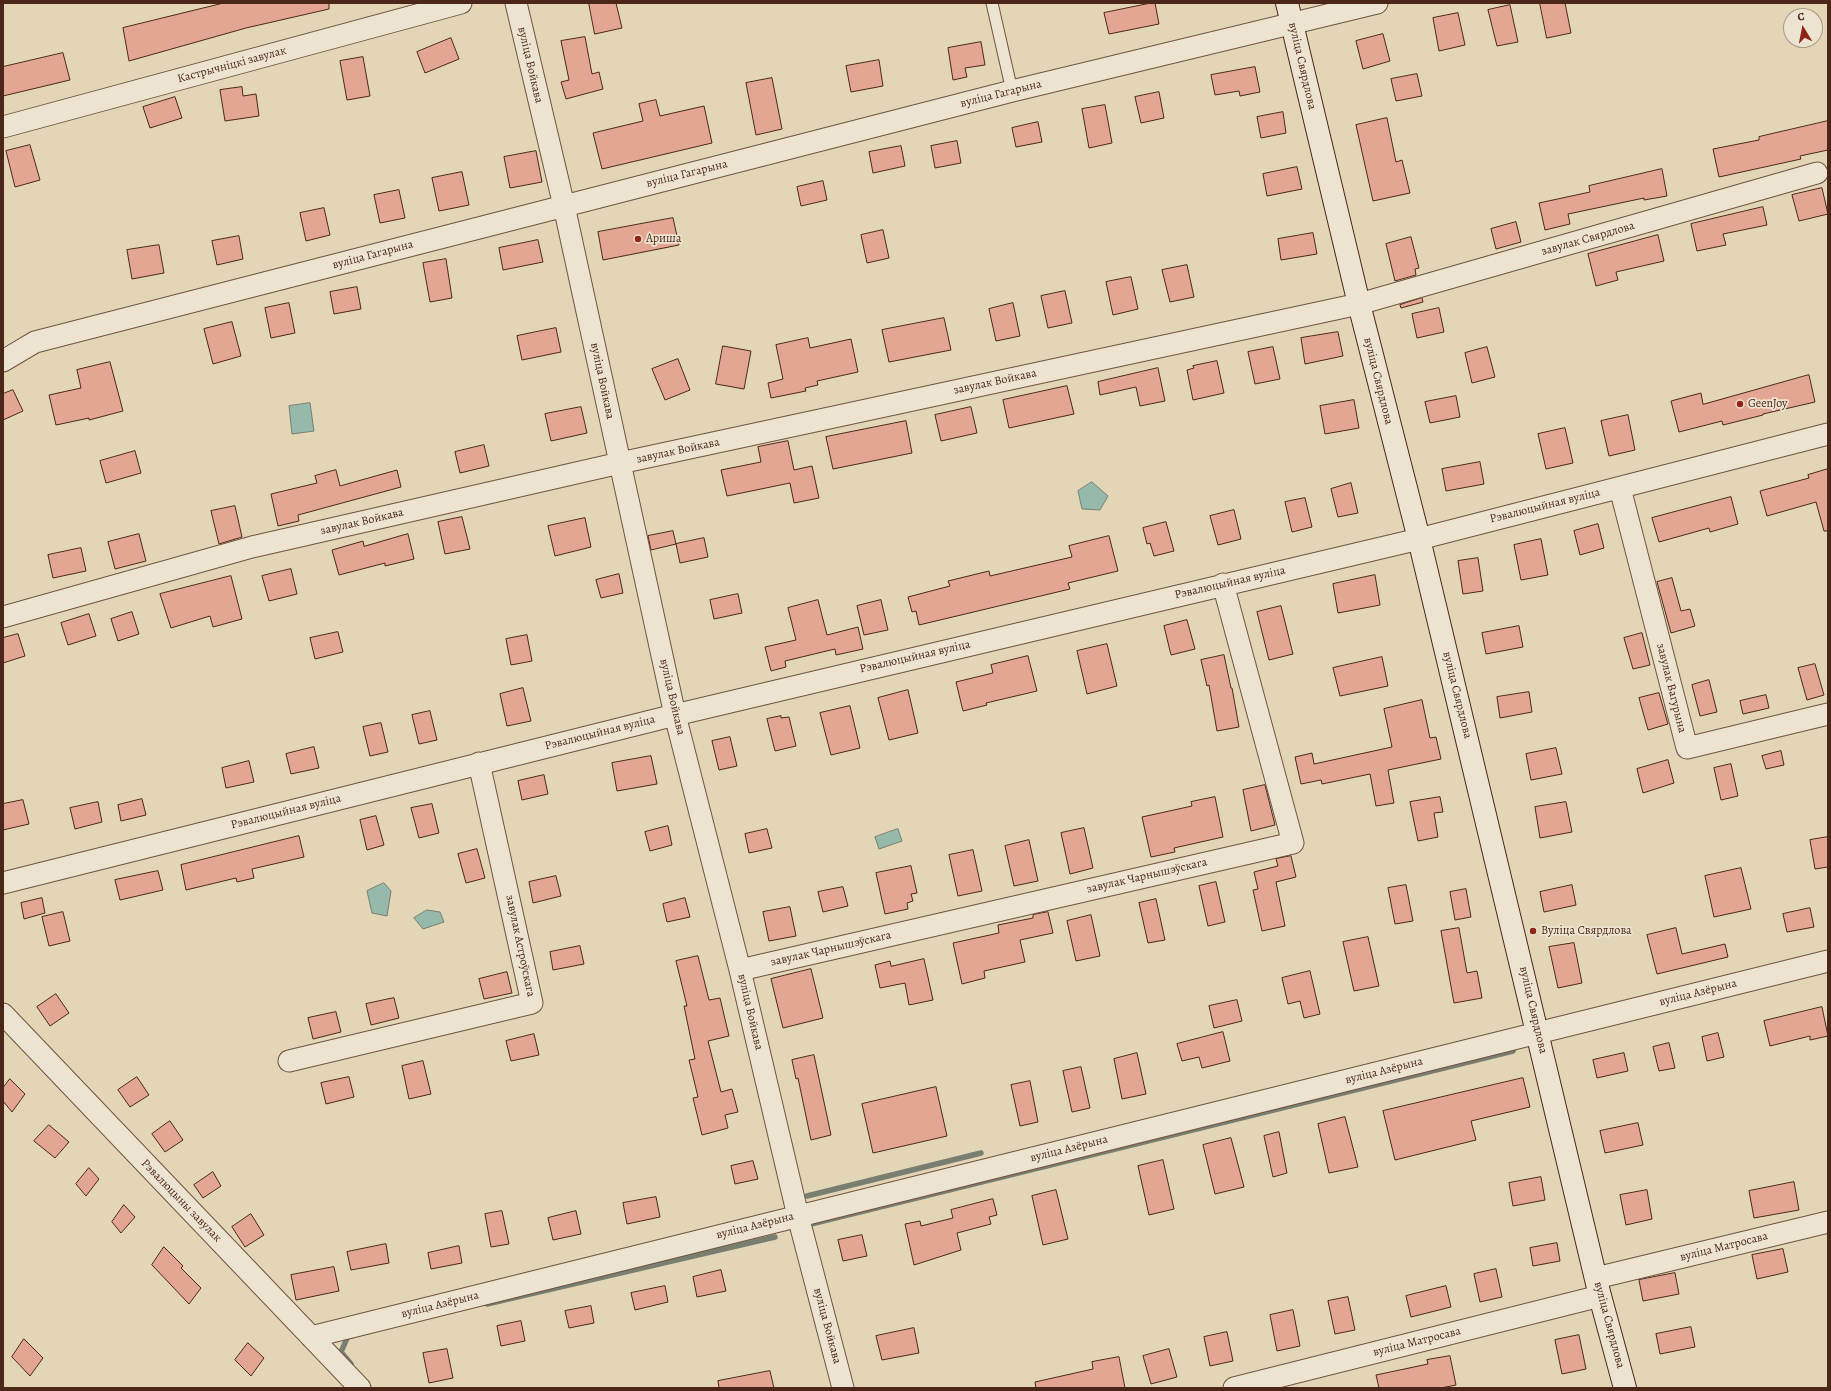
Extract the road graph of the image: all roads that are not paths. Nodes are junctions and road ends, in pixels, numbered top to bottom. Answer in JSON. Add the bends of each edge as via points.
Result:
{"nodes":[{"id":1,"x":461,"y":3,"type":"edge"},
{"id":2,"x":516,"y":3,"type":"edge"},
{"id":3,"x":992,"y":3,"type":"edge"},
{"id":4,"x":1377,"y":3,"type":"edge"},
{"id":5,"x":1290,"y":13,"type":"edge"},
{"id":6,"x":1012,"y":91,"type":"junction"},
{"id":7,"x":3,"y":127,"type":"edge"},
{"id":8,"x":1817,"y":173,"type":"dead end"},
{"id":9,"x":564,"y":206,"type":"junction"},
{"id":10,"x":1359,"y":304,"type":"junction"},
{"id":11,"x":3,"y":361,"type":"edge"},
{"id":12,"x":1828,"y":434,"type":"edge"},
{"id":13,"x":620,"y":463,"type":"junction"},
{"id":14,"x":1620,"y":488,"type":"junction"},
{"id":15,"x":1419,"y":539,"type":"junction"},
{"id":16,"x":1223,"y":584,"type":"junction"},
{"id":17,"x":3,"y":617,"type":"edge"},
{"id":18,"x":1828,"y":714,"type":"edge"},
{"id":19,"x":675,"y":715,"type":"junction"},
{"id":20,"x":479,"y":763,"type":"junction"},
{"id":21,"x":3,"y":883,"type":"edge"},
{"id":22,"x":1828,"y":961,"type":"edge"},
{"id":23,"x":740,"y":970,"type":"junction"},
{"id":24,"x":3,"y":1014,"type":"edge"},
{"id":25,"x":1538,"y":1033,"type":"junction"},
{"id":26,"x":289,"y":1061,"type":"dead end"},
{"id":27,"x":798,"y":1216,"type":"junction"},
{"id":28,"x":1828,"y":1222,"type":"edge"},
{"id":29,"x":1598,"y":1287,"type":"junction"},
{"id":30,"x":311,"y":1337,"type":"junction"},
{"id":31,"x":360,"y":1388,"type":"edge"},
{"id":32,"x":843,"y":1388,"type":"edge"},
{"id":33,"x":1234,"y":1388,"type":"edge"},
{"id":34,"x":1625,"y":1388,"type":"edge"}],
"edges":[{"from":1,"to":7,"type":"street","name":"Кастрычніцкі завулак"},
{"from":2,"to":9,"type":"street","name":"вуліца Войкава"},
{"from":3,"to":6,"type":"lane"},
{"from":4,"to":5,"type":"street","name":"вуліца Гагарына"},
{"from":5,"to":6,"type":"street","name":"вуліца Гагарына"},
{"from":5,"to":10,"type":"main road","name":"вуліца Свярдлова"},
{"from":6,"to":9,"type":"street","name":"вуліца Гагарына"},
{"from":8,"to":10,"type":"street","name":"завулак Свярдлова"},
{"from":9,"to":11,"type":"street","name":"вуліца Гагарына","via":[[35,342]]},
{"from":9,"to":13,"type":"street","name":"вуліца Войкава"},
{"from":10,"to":13,"type":"street","name":"завулак Войкава"},
{"from":10,"to":15,"type":"main road","name":"вуліца Свярдлова"},
{"from":12,"to":14,"type":"street","name":"Рэвалюцыйная вуліца"},
{"from":13,"to":17,"type":"street","name":"завулак Войкава","via":[[252,547]]},
{"from":13,"to":19,"type":"street","name":"вуліца Войкава"},
{"from":14,"to":15,"type":"street","name":"Рэвалюцыйная вуліца"},
{"from":14,"to":18,"type":"street","name":"завулак Вагурына","via":[[1687,748]]},
{"from":15,"to":16,"type":"street","name":"Рэвалюцыйная вуліца"},
{"from":15,"to":25,"type":"main road","name":"вуліца Свярдлова"},
{"from":16,"to":19,"type":"street","name":"Рэвалюцыйная вуліца"},
{"from":16,"to":23,"type":"street","name":"завулак Чарнышэўскага","via":[[1293,843]]},
{"from":19,"to":20,"type":"street","name":"Рэвалюцыйная вуліца"},
{"from":19,"to":23,"type":"street","name":"вуліца Войкава"},
{"from":20,"to":21,"type":"street","name":"Рэвалюцыйная вуліца"},
{"from":20,"to":26,"type":"street","name":"завулак Астроўскага","via":[[532,1003]]},
{"from":22,"to":25,"type":"street","name":"вуліца Азёрына"},
{"from":23,"to":27,"type":"street","name":"вуліца Войкава"},
{"from":24,"to":30,"type":"street","name":"Рэвалюцыны завулак"},
{"from":25,"to":27,"type":"street","name":"вуліца Азёрына"},
{"from":25,"to":29,"type":"main road","name":"вуліца Свярдлова"},
{"from":27,"to":30,"type":"street","name":"вуліца Азёрына"},
{"from":27,"to":32,"type":"street","name":"вуліца Войкава"},
{"from":28,"to":29,"type":"street","name":"вуліца Матросава"},
{"from":29,"to":33,"type":"street","name":"вуліца Матросава"},
{"from":29,"to":34,"type":"main road","name":"вуліца Свярдлова"},
{"from":30,"to":31,"type":"street","name":"Рэвалюцыны завулак"}]}
